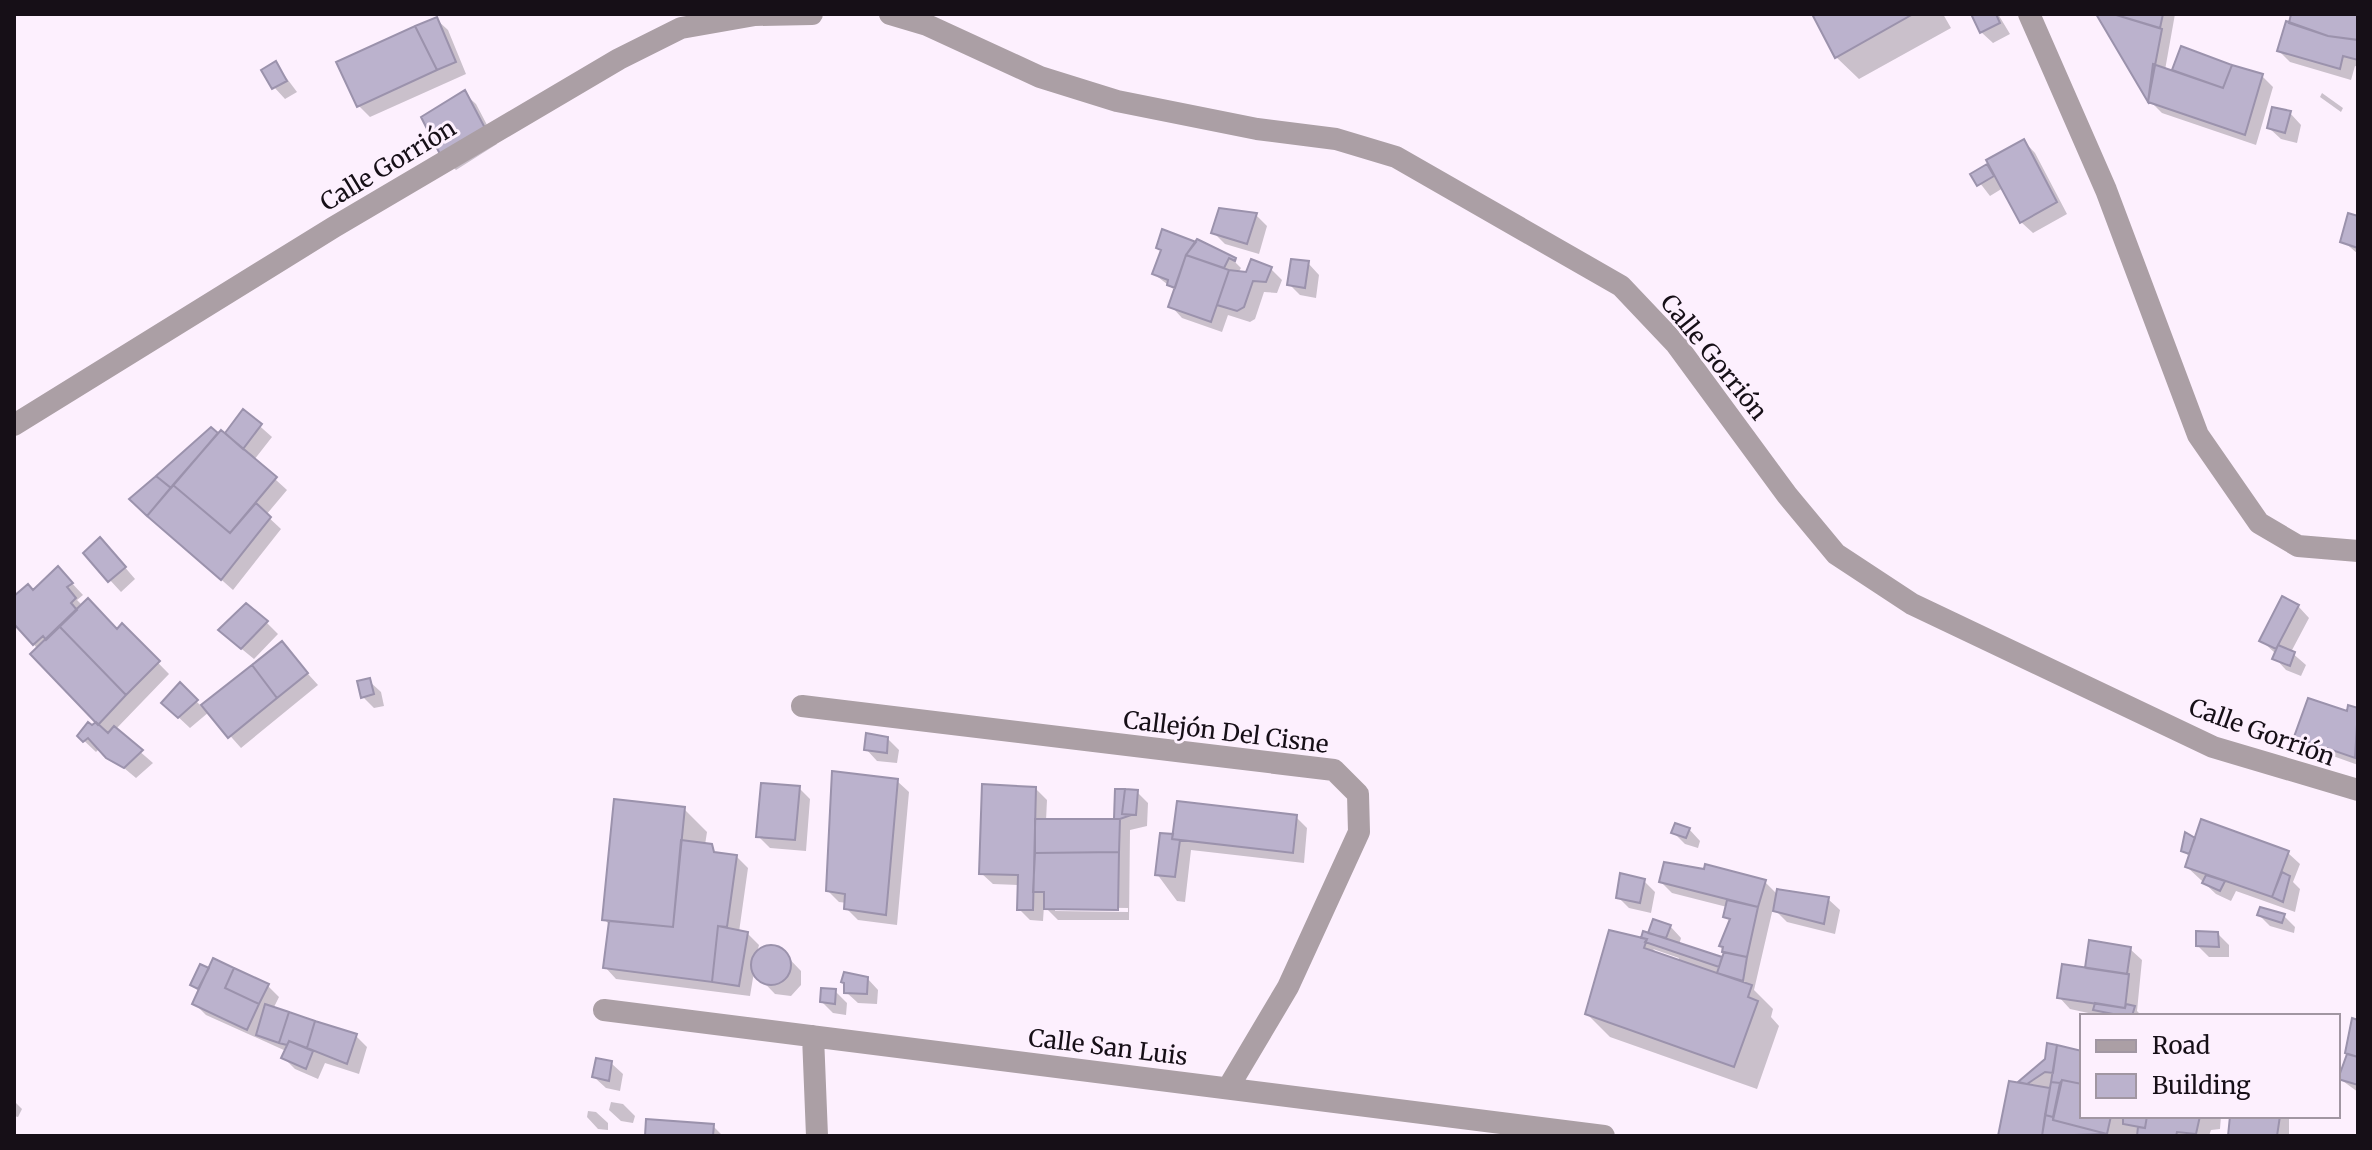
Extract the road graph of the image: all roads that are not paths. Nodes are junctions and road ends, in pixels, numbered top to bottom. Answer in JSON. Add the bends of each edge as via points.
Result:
{"nodes":[{"id":1,"x":812,"y":14,"type":"edge"},
{"id":2,"x":890,"y":14,"type":"edge"},
{"id":3,"x":2029,"y":14,"type":"edge"},
{"id":4,"x":14,"y":425,"type":"edge"},
{"id":5,"x":2358,"y":551,"type":"edge"},
{"id":6,"x":802,"y":706,"type":"dead end"},
{"id":7,"x":2358,"y":790,"type":"edge"},
{"id":8,"x":604,"y":1010,"type":"dead end"},
{"id":9,"x":813,"y":1036,"type":"junction"},
{"id":10,"x":1228,"y":1088,"type":"junction"},
{"id":11,"x":817,"y":1136,"type":"edge"},
{"id":12,"x":1604,"y":1136,"type":"edge"}],
"edges":[{"from":1,"to":4,"type":"street","name":"Calle Gorrión","via":[[755,15],[681,28],[619,59]]},
{"from":2,"to":7,"type":"street","name":"Calle Gorrión","via":[[927,25],[1040,77],[1117,101],[1336,139],[1396,157],[1621,286],[1676,344],[1787,495],[1848,562],[1912,604],[2213,747]]},
{"from":3,"to":5,"type":"street","via":[[2106,190],[2198,435],[2259,523],[2298,546]]},
{"from":6,"to":10,"type":"street","name":"Callejón Del Cisne","via":[[1334,770],[1358,794],[1359,832],[1288,987]]},
{"from":8,"to":9,"type":"street","name":"Calle San Luis"},
{"from":9,"to":10,"type":"street","name":"Calle San Luis"},
{"from":9,"to":11,"type":"street"},
{"from":10,"to":12,"type":"street","name":"Calle San Luis"}]}
